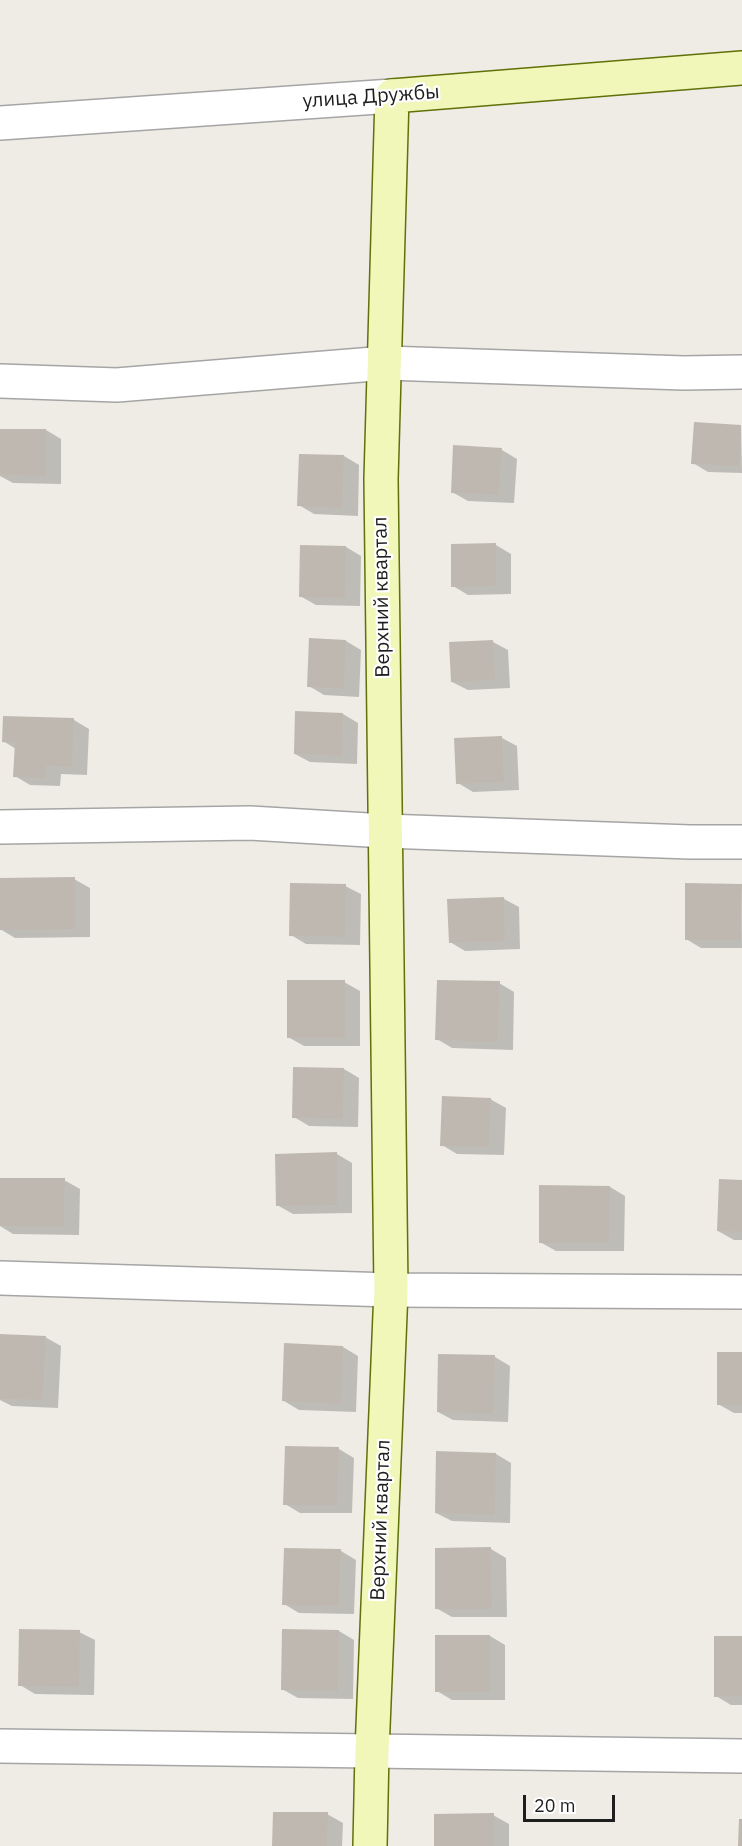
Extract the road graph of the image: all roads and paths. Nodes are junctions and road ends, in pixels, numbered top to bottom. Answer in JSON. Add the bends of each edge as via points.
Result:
{"nodes":[{"id":1,"x":742,"y":68,"type":"edge"},
{"id":2,"x":392,"y":96,"type":"junction"},
{"id":3,"x":0,"y":123,"type":"edge"},
{"id":4,"x":386,"y":363,"type":"junction"},
{"id":5,"x":742,"y":372,"type":"edge"},
{"id":6,"x":0,"y":381,"type":"edge"},
{"id":7,"x":0,"y":827,"type":"edge"},
{"id":8,"x":385,"y":831,"type":"junction"},
{"id":9,"x":742,"y":842,"type":"edge"},
{"id":10,"x":0,"y":1278,"type":"edge"},
{"id":11,"x":391,"y":1290,"type":"junction"},
{"id":12,"x":742,"y":1292,"type":"edge"},
{"id":13,"x":0,"y":1746,"type":"edge"},
{"id":14,"x":372,"y":1750,"type":"junction"},
{"id":15,"x":742,"y":1756,"type":"edge"},
{"id":16,"x":370,"y":1846,"type":"edge"}],
"edges":[{"from":1,"to":2,"type":"main road","name":"улица Дружбы"},
{"from":2,"to":3,"type":"street","name":"улица Дружбы"},
{"from":2,"to":4,"type":"main road","name":"Верхний квартал"},
{"from":4,"to":5,"type":"street"},
{"from":4,"to":6,"type":"street","via":[[117,385]]},
{"from":4,"to":8,"type":"main road","name":"Верхний квартал","via":[[381,479]]},
{"from":7,"to":8,"type":"street","via":[[250,824]]},
{"from":8,"to":9,"type":"street"},
{"from":8,"to":11,"type":"main road","name":"Верхний квартал"},
{"from":10,"to":11,"type":"street"},
{"from":11,"to":12,"type":"street"},
{"from":11,"to":14,"type":"main road","name":"Верхний квартал"},
{"from":13,"to":14,"type":"street"},
{"from":14,"to":15,"type":"street"},
{"from":14,"to":16,"type":"main road","name":"Верхний квартал"}]}
